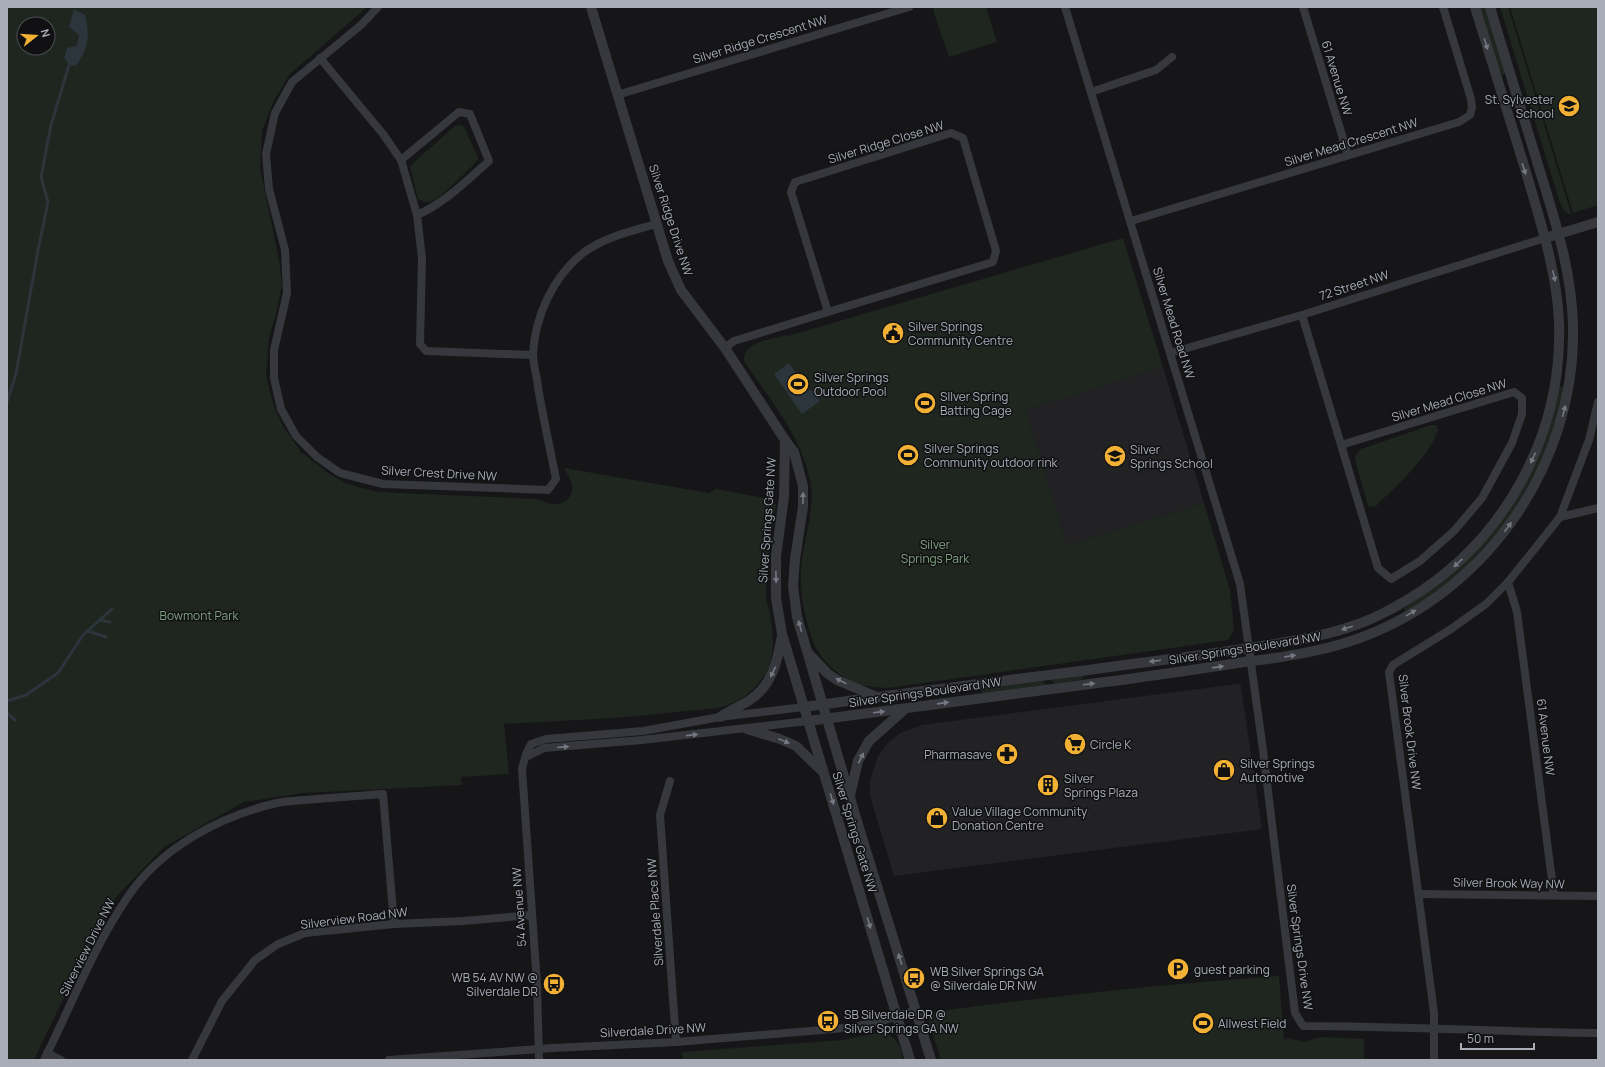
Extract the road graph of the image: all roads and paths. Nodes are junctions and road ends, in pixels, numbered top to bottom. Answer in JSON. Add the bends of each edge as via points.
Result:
{"nodes":[{"id":1,"x":378,"y":7,"type":"edge"},
{"id":2,"x":591,"y":7,"type":"edge"},
{"id":3,"x":909,"y":7,"type":"edge"},
{"id":4,"x":1065,"y":7,"type":"edge"},
{"id":5,"x":1303,"y":7,"type":"edge"},
{"id":6,"x":1443,"y":7,"type":"edge"},
{"id":7,"x":1475,"y":7,"type":"edge"},
{"id":8,"x":1490,"y":7,"type":"edge"},
{"id":9,"x":1172,"y":57,"type":"dead end"},
{"id":10,"x":320,"y":58,"type":"junction"},
{"id":11,"x":1092,"y":92,"type":"junction"},
{"id":12,"x":617,"y":95,"type":"junction"},
{"id":13,"x":1348,"y":155,"type":"junction"},
{"id":14,"x":401,"y":160,"type":"junction"},
{"id":15,"x":417,"y":215,"type":"junction"},
{"id":16,"x":1131,"y":221,"type":"junction"},
{"id":17,"x":1598,"y":222,"type":"edge"},
{"id":18,"x":656,"y":224,"type":"junction"},
{"id":19,"x":1559,"y":234,"type":"junction"},
{"id":20,"x":1544,"y":238,"type":"junction"},
{"id":21,"x":828,"y":312,"type":"junction"},
{"id":22,"x":1302,"y":315,"type":"junction"},
{"id":23,"x":725,"y":348,"type":"junction"},
{"id":24,"x":1170,"y":353,"type":"junction"},
{"id":25,"x":533,"y":355,"type":"junction"},
{"id":26,"x":1598,"y":402,"type":"edge"},
{"id":27,"x":785,"y":440,"type":"junction"},
{"id":28,"x":1341,"y":445,"type":"junction"},
{"id":29,"x":1598,"y":508,"type":"edge"},
{"id":30,"x":1560,"y":517,"type":"junction"},
{"id":31,"x":1508,"y":582,"type":"junction"},
{"id":32,"x":782,"y":634,"type":"junction"},
{"id":33,"x":1249,"y":648,"type":"junction"},
{"id":34,"x":807,"y":652,"type":"junction"},
{"id":35,"x":1251,"y":662,"type":"junction"},
{"id":36,"x":877,"y":697,"type":"junction"},
{"id":37,"x":822,"y":704,"type":"junction"},
{"id":38,"x":804,"y":707,"type":"junction"},
{"id":39,"x":905,"y":708,"type":"junction"},
{"id":40,"x":720,"y":717,"type":"junction"},
{"id":41,"x":826,"y":719,"type":"junction"},
{"id":42,"x":808,"y":721,"type":"junction"},
{"id":43,"x":747,"y":729,"type":"junction"},
{"id":44,"x":526,"y":755,"type":"junction"},
{"id":45,"x":824,"y":773,"type":"junction"},
{"id":46,"x":670,"y":781,"type":"dead end"},
{"id":47,"x":850,"y":795,"type":"junction"},
{"id":48,"x":1419,"y":894,"type":"junction"},
{"id":49,"x":1554,"y":895,"type":"junction"},
{"id":50,"x":1598,"y":896,"type":"edge"},
{"id":51,"x":532,"y":915,"type":"junction"},
{"id":52,"x":394,"y":924,"type":"junction"},
{"id":53,"x":915,"y":1010,"type":"junction"},
{"id":54,"x":897,"y":1016,"type":"junction"},
{"id":55,"x":1434,"y":1029,"type":"junction"},
{"id":56,"x":1598,"y":1033,"type":"edge"},
{"id":57,"x":676,"y":1042,"type":"junction"},
{"id":58,"x":540,"y":1049,"type":"junction"},
{"id":59,"x":46,"y":1057,"type":"edge"},
{"id":60,"x":61,"y":1060,"type":"edge"},
{"id":61,"x":192,"y":1060,"type":"edge"},
{"id":62,"x":389,"y":1060,"type":"edge"},
{"id":63,"x":539,"y":1060,"type":"edge"},
{"id":64,"x":910,"y":1060,"type":"edge"},
{"id":65,"x":931,"y":1060,"type":"edge"},
{"id":66,"x":1434,"y":1060,"type":"edge"}],
"edges":[{"from":1,"to":10,"type":"street","name":"Silver Crest Drive NW","via":[[361,25]]},
{"from":2,"to":12,"type":"street","name":"Silver Ridge Drive NW"},
{"from":3,"to":12,"type":"street","name":"Silver Ridge Crescent NW"},
{"from":4,"to":11,"type":"street","name":"Silver Mead Road NW"},
{"from":5,"to":13,"type":"street","name":"61 Avenue NW"},
{"from":6,"to":13,"type":"street","name":"Silver Mead Crescent NW","via":[[1471,99],[1470,115],[1459,122]]},
{"from":7,"to":20,"type":"street","name":"Silver Springs Boulevard NW","one_way":true},
{"from":8,"to":19,"type":"street","name":"Silver Springs Boulevard NW"},
{"from":9,"to":11,"type":"street","via":[[1156,70]]},
{"from":10,"to":14,"type":"street","via":[[383,134]]},
{"from":10,"to":25,"type":"street","name":"Silver Crest Drive NW","via":[[292,82],[275,113],[266,154],[269,189],[284,250],[287,293],[274,350],[274,378],[282,409],[296,436],[317,457],[340,473],[383,484],[548,490],[556,479]]},
{"from":11,"to":16,"type":"street","name":"Silver Mead Road NW"},
{"from":12,"to":18,"type":"street","name":"Silver Ridge Drive NW"},
{"from":13,"to":16,"type":"street","name":"Silver Mead Crescent NW"},
{"from":14,"to":15,"type":"street"},
{"from":14,"to":15,"type":"street","via":[[459,112],[470,114],[489,161],[451,196]]},
{"from":15,"to":25,"type":"street","via":[[422,258],[420,344],[426,351]]},
{"from":16,"to":24,"type":"street","name":"Silver Mead Road NW"},
{"from":17,"to":19,"type":"street"},
{"from":18,"to":23,"type":"street","name":"Silver Ridge Drive NW","via":[[681,290]]},
{"from":18,"to":25,"type":"street","name":"Silver Crest Drive NW","via":[[609,239],[584,253],[568,268],[550,292],[537,323]]},
{"from":19,"to":20,"type":"street"},
{"from":35,"to":19,"type":"street","name":"Silver Springs Boulevard NW","one_way":true,"via":[[1318,650],[1345,643],[1386,627],[1450,588],[1495,544],[1512,522],[1542,472],[1560,426],[1569,387],[1573,347],[1572,304],[1570,282]]},
{"from":20,"to":22,"type":"street","name":"72 Street NW"},
{"from":20,"to":33,"type":"street","name":"Silver Springs Boulevard NW","one_way":true,"via":[[1558,302],[1556,377],[1549,414],[1536,450],[1520,485],[1502,513],[1468,553],[1445,574],[1389,611],[1318,637]]},
{"from":21,"to":21,"type":"street","name":"Silver Ridge Close NW","via":[[993,262],[996,251],[963,138],[951,133],[796,182],[791,192]]},
{"from":21,"to":23,"type":"street","name":"Silver Ridge Close NW","via":[[734,341]]},
{"from":22,"to":24,"type":"street","name":"72 Street NW"},
{"from":22,"to":28,"type":"street","name":"Silver Mead Close NW"},
{"from":23,"to":27,"type":"street","name":"Silver Ridge Drive NW"},
{"from":24,"to":33,"type":"street","name":"Silver Mead Road NW","via":[[1240,584]]},
{"from":26,"to":30,"type":"street","name":"Silver Brook Drive NW","via":[[1589,440]]},
{"from":27,"to":32,"type":"street","name":"Silver Springs Gate NW","one_way":true,"via":[[784,497],[776,556],[776,598]]},
{"from":34,"to":27,"type":"street","name":"Silver Springs Gate NW","one_way":true,"via":[[798,617],[794,586],[803,486],[794,452]]},
{"from":28,"to":28,"type":"street","name":"Silver Mead Close NW","via":[[1378,568],[1391,579],[1420,561],[1454,531],[1482,498],[1512,444],[1522,414],[1522,398],[1514,392]]},
{"from":29,"to":30,"type":"street"},
{"from":30,"to":31,"type":"street","name":"Silver Brook Drive NW"},
{"from":31,"to":48,"type":"street","name":"Silver Brook Drive NW","via":[[1486,604],[1393,665],[1389,672]]},
{"from":31,"to":49,"type":"street","name":"61 Avenue NW","via":[[1517,612]]},
{"from":32,"to":38,"type":"street","name":"Silver Springs Gate NW"},
{"from":32,"to":40,"type":"street","one_way":true,"via":[[775,668],[768,682],[760,692]]},
{"from":33,"to":35,"type":"street","name":"Silver Springs Drive NW"},
{"from":33,"to":36,"type":"street","name":"Silver Springs Boulevard NW","one_way":true},
{"from":36,"to":34,"type":"street","one_way":true,"via":[[837,680]]},
{"from":34,"to":37,"type":"street","name":"Silver Springs Gate NW"},
{"from":39,"to":35,"type":"street","name":"Silver Springs Boulevard NW","one_way":true},
{"from":35,"to":55,"type":"street","name":"Silver Springs Drive NW","via":[[1295,1013],[1303,1026]]},
{"from":36,"to":37,"type":"street","name":"Silver Springs Boulevard NW"},
{"from":37,"to":38,"type":"street","name":"Silver Springs Boulevard NW"},
{"from":37,"to":41,"type":"street","name":"Silver Springs Gate NW"},
{"from":38,"to":40,"type":"street","name":"Silver Springs Boulevard NW"},
{"from":38,"to":42,"type":"street","name":"Silver Springs Gate NW"},
{"from":41,"to":39,"type":"street","name":"Silver Springs Boulevard NW","one_way":true},
{"from":47,"to":39,"type":"street","one_way":true,"via":[[858,761],[869,742]]},
{"from":40,"to":44,"type":"street","name":"Silver Springs Boulevard NW","via":[[643,731],[546,739],[531,744]]},
{"from":41,"to":42,"type":"street","name":"Silver Springs Boulevard NW"},
{"from":41,"to":47,"type":"street","name":"Silver Springs Gate NW"},
{"from":42,"to":43,"type":"street","name":"Silver Springs Boulevard NW"},
{"from":42,"to":45,"type":"street","name":"Silver Springs Gate NW"},
{"from":44,"to":43,"type":"street","name":"Silver Springs Boulevard NW","one_way":true,"via":[[544,748]]},
{"from":43,"to":45,"type":"street","one_way":true,"via":[[796,746]]},
{"from":44,"to":51,"type":"street","name":"54 Avenue NW","via":[[522,769]]},
{"from":45,"to":54,"type":"street","name":"Silver Springs Gate NW","one_way":true},
{"from":46,"to":57,"type":"street","name":"Silverdale Place NW","via":[[660,815]]},
{"from":53,"to":47,"type":"street","name":"Silver Springs Gate NW","one_way":true},
{"from":48,"to":49,"type":"street","name":"Silver Brook Way NW"},
{"from":48,"to":55,"type":"street","name":"Silver Brook Drive NW"},
{"from":49,"to":50,"type":"street","name":"Silver Brook Way NW"},
{"from":51,"to":52,"type":"street","name":"Silverview Road NW","via":[[463,922]]},
{"from":51,"to":58,"type":"street","name":"54 Avenue NW"},
{"from":52,"to":59,"type":"street","name":"Silverview Drive NW","via":[[383,794],[279,803],[224,820],[195,835],[168,854],[132,892],[108,928]]},
{"from":52,"to":61,"type":"street","name":"Silverview Road NW","via":[[305,933],[278,944],[255,960],[222,1001]]},
{"from":53,"to":54,"type":"street","name":"Silverdale Drive NW"},
{"from":53,"to":65,"type":"street","name":"Silver Springs Gate NW"},
{"from":54,"to":57,"type":"street","name":"Silverdale Drive NW","via":[[854,1027]]},
{"from":54,"to":64,"type":"street","name":"Silver Springs Gate NW"},
{"from":55,"to":56,"type":"street","name":"Silver Springs Drive NW"},
{"from":55,"to":66,"type":"street","name":"Silver Brook Drive NW"},
{"from":57,"to":58,"type":"street","name":"Silverdale Drive NW"},
{"from":58,"to":62,"type":"street","name":"Silverdale Drive NW"},
{"from":58,"to":63,"type":"street","name":"54 Avenue NW"},
{"from":59,"to":60,"type":"street"}]}
